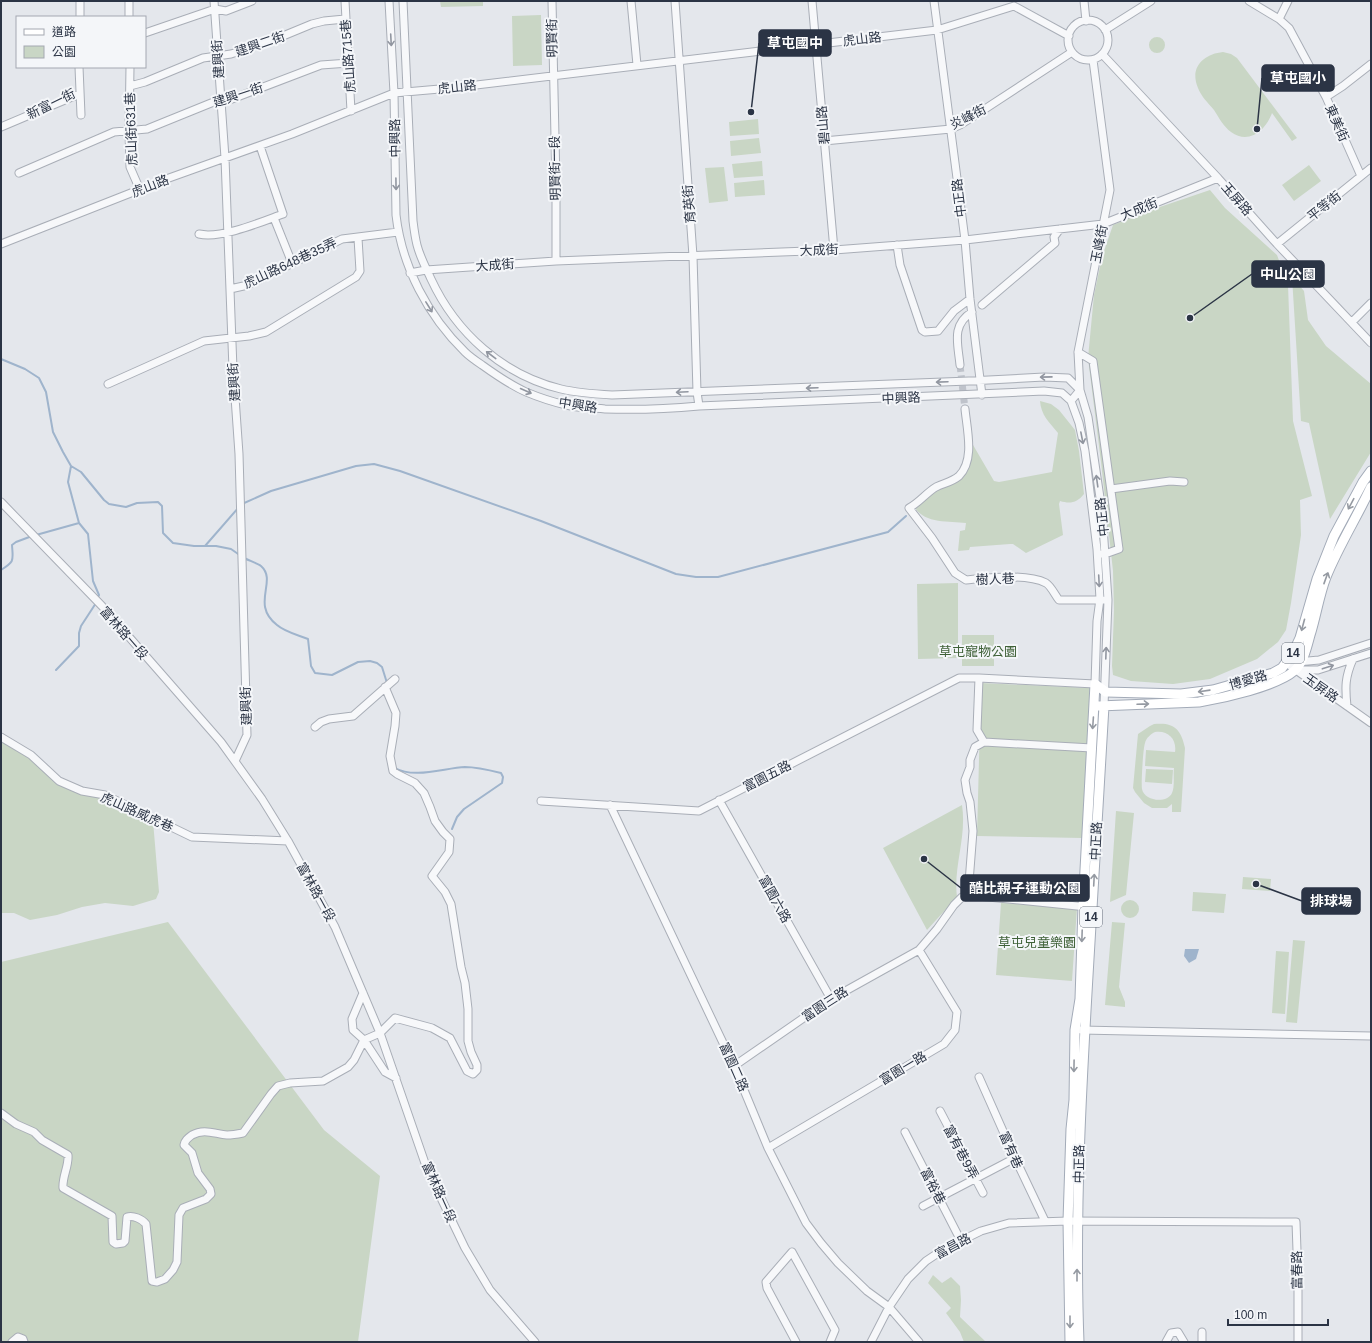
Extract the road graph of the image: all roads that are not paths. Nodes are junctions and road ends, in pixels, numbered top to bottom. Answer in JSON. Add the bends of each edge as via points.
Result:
{"nodes":[{"id":1,"x":80,"y":1,"type":"edge"},
{"id":2,"x":129,"y":1,"type":"edge"},
{"id":3,"x":252,"y":1,"type":"edge"},
{"id":4,"x":345,"y":1,"type":"edge"},
{"id":5,"x":389,"y":1,"type":"edge"},
{"id":6,"x":403,"y":1,"type":"edge"},
{"id":7,"x":552,"y":1,"type":"edge"},
{"id":8,"x":631,"y":1,"type":"edge"},
{"id":9,"x":675,"y":1,"type":"edge"},
{"id":10,"x":812,"y":1,"type":"edge"},
{"id":11,"x":934,"y":1,"type":"edge"},
{"id":12,"x":1084,"y":1,"type":"edge"},
{"id":13,"x":1151,"y":1,"type":"edge"},
{"id":14,"x":1250,"y":1,"type":"edge"},
{"id":15,"x":1288,"y":1,"type":"edge"},
{"id":16,"x":1014,"y":3,"type":"edge"},
{"id":17,"x":214,"y":5,"type":"edge"},
{"id":18,"x":80,"y":16,"type":"edge"},
{"id":19,"x":129,"y":16,"type":"edge"},
{"id":20,"x":345,"y":19,"type":"junction"},
{"id":21,"x":1086,"y":20,"type":"junction"},
{"id":22,"x":1279,"y":20,"type":"junction"},
{"id":23,"x":937,"y":30,"type":"junction"},
{"id":24,"x":1105,"y":30,"type":"junction"},
{"id":25,"x":146,"y":33,"type":"edge"},
{"id":26,"x":1069,"y":36,"type":"junction"},
{"id":27,"x":816,"y":45,"type":"junction"},
{"id":28,"x":1072,"y":52,"type":"junction"},
{"id":29,"x":1102,"y":54,"type":"junction"},
{"id":30,"x":219,"y":56,"type":"junction"},
{"id":31,"x":1093,"y":60,"type":"junction"},
{"id":32,"x":678,"y":61,"type":"junction"},
{"id":33,"x":349,"y":62,"type":"junction"},
{"id":34,"x":1371,"y":64,"type":"edge"},
{"id":35,"x":637,"y":65,"type":"junction"},
{"id":36,"x":80,"y":68,"type":"edge"},
{"id":37,"x":130,"y":68,"type":"edge"},
{"id":38,"x":553,"y":75,"type":"junction"},
{"id":39,"x":130,"y":86,"type":"junction"},
{"id":40,"x":406,"y":92,"type":"junction"},
{"id":41,"x":394,"y":93,"type":"junction"},
{"id":42,"x":79,"y":94,"type":"junction"},
{"id":43,"x":1326,"y":97,"type":"junction"},
{"id":44,"x":221,"y":99,"type":"junction"},
{"id":45,"x":351,"y":111,"type":"junction"},
{"id":46,"x":81,"y":115,"type":"dead end"},
{"id":47,"x":1,"y":127,"type":"edge"},
{"id":48,"x":951,"y":129,"type":"junction"},
{"id":49,"x":129,"y":131,"type":"junction"},
{"id":50,"x":824,"y":141,"type":"junction"},
{"id":51,"x":260,"y":146,"type":"junction"},
{"id":52,"x":224,"y":158,"type":"junction"},
{"id":53,"x":1371,"y":168,"type":"edge"},
{"id":54,"x":19,"y":173,"type":"dead end"},
{"id":55,"x":1361,"y":176,"type":"junction"},
{"id":56,"x":1218,"y":178,"type":"junction"},
{"id":57,"x":140,"y":190,"type":"junction"},
{"id":58,"x":274,"y":218,"type":"junction"},
{"id":59,"x":1103,"y":224,"type":"junction"},
{"id":60,"x":1060,"y":229,"type":"junction"},
{"id":61,"x":228,"y":232,"type":"junction"},
{"id":62,"x":398,"y":232,"type":"junction"},
{"id":63,"x":199,"y":234,"type":"dead end"},
{"id":64,"x":358,"y":238,"type":"junction"},
{"id":65,"x":965,"y":240,"type":"junction"},
{"id":66,"x":1,"y":244,"type":"edge"},
{"id":67,"x":1276,"y":244,"type":"junction"},
{"id":68,"x":897,"y":245,"type":"junction"},
{"id":69,"x":834,"y":250,"type":"junction"},
{"id":70,"x":693,"y":256,"type":"junction"},
{"id":71,"x":556,"y":261,"type":"junction"},
{"id":72,"x":292,"y":264,"type":"junction"},
{"id":73,"x":426,"y":270,"type":"junction"},
{"id":74,"x":410,"y":273,"type":"junction"},
{"id":75,"x":230,"y":289,"type":"junction"},
{"id":76,"x":970,"y":299,"type":"junction"},
{"id":77,"x":1371,"y":303,"type":"edge"},
{"id":78,"x":982,"y":305,"type":"dead end"},
{"id":79,"x":972,"y":312,"type":"junction"},
{"id":80,"x":1352,"y":322,"type":"junction"},
{"id":81,"x":231,"y":338,"type":"junction"},
{"id":82,"x":1371,"y":343,"type":"edge"},
{"id":83,"x":1078,"y":352,"type":"junction"},
{"id":84,"x":960,"y":365,"type":"tunnel mouth"},
{"id":85,"x":981,"y":381,"type":"junction"},
{"id":86,"x":108,"y":384,"type":"dead end"},
{"id":87,"x":1080,"y":390,"type":"junction"},
{"id":88,"x":697,"y":392,"type":"junction"},
{"id":89,"x":982,"y":395,"type":"junction"},
{"id":90,"x":1071,"y":401,"type":"junction"},
{"id":91,"x":699,"y":406,"type":"junction"},
{"id":92,"x":965,"y":409,"type":"tunnel mouth"},
{"id":93,"x":1371,"y":471,"type":"edge"},
{"id":94,"x":1184,"y":482,"type":"dead end"},
{"id":95,"x":1371,"y":487,"type":"edge"},
{"id":96,"x":1111,"y":490,"type":"junction"},
{"id":97,"x":1,"y":502,"type":"edge"},
{"id":98,"x":1098,"y":554,"type":"junction"},
{"id":99,"x":1105,"y":554,"type":"junction"},
{"id":100,"x":1100,"y":599,"type":"junction"},
{"id":101,"x":1108,"y":600,"type":"junction"},
{"id":102,"x":1371,"y":643,"type":"edge"},
{"id":103,"x":1371,"y":653,"type":"edge"},
{"id":104,"x":1356,"y":658,"type":"junction"},
{"id":105,"x":1286,"y":663,"type":"junction"},
{"id":106,"x":1298,"y":666,"type":"junction"},
{"id":107,"x":979,"y":678,"type":"junction"},
{"id":108,"x":1095,"y":684,"type":"junction"},
{"id":109,"x":1106,"y":692,"type":"junction"},
{"id":110,"x":1094,"y":706,"type":"junction"},
{"id":111,"x":1104,"y":706,"type":"junction"},
{"id":112,"x":1347,"y":706,"type":"junction"},
{"id":113,"x":1371,"y":723,"type":"edge"},
{"id":114,"x":315,"y":727,"type":"dead end"},
{"id":115,"x":1,"y":738,"type":"edge"},
{"id":116,"x":984,"y":742,"type":"junction"},
{"id":117,"x":1092,"y":748,"type":"junction"},
{"id":118,"x":235,"y":761,"type":"junction"},
{"id":119,"x":719,"y":800,"type":"junction"},
{"id":120,"x":541,"y":801,"type":"dead end"},
{"id":121,"x":610,"y":805,"type":"junction"},
{"id":122,"x":288,"y":841,"type":"junction"},
{"id":123,"x":968,"y":894,"type":"junction"},
{"id":124,"x":1087,"y":907,"type":"junction"},
{"id":125,"x":919,"y":950,"type":"junction"},
{"id":126,"x":363,"y":993,"type":"junction"},
{"id":127,"x":830,"y":999,"type":"junction"},
{"id":128,"x":1080,"y":1030,"type":"junction"},
{"id":129,"x":380,"y":1032,"type":"junction"},
{"id":130,"x":1371,"y":1036,"type":"edge"},
{"id":131,"x":364,"y":1040,"type":"junction"},
{"id":132,"x":734,"y":1066,"type":"junction"},
{"id":133,"x":979,"y":1077,"type":"dead end"},
{"id":134,"x":396,"y":1078,"type":"junction"},
{"id":135,"x":940,"y":1111,"type":"dead end"},
{"id":136,"x":1,"y":1113,"type":"edge"},
{"id":137,"x":906,"y":1132,"type":"dead end"},
{"id":138,"x":768,"y":1148,"type":"junction"},
{"id":139,"x":1015,"y":1158,"type":"junction"},
{"id":140,"x":976,"y":1179,"type":"junction"},
{"id":141,"x":983,"y":1193,"type":"dead end"},
{"id":142,"x":939,"y":1198,"type":"junction"},
{"id":143,"x":923,"y":1206,"type":"dead end"},
{"id":144,"x":1045,"y":1221,"type":"junction"},
{"id":145,"x":1073,"y":1221,"type":"junction"},
{"id":146,"x":1296,"y":1222,"type":"joint"},
{"id":147,"x":961,"y":1241,"type":"junction"},
{"id":148,"x":889,"y":1307,"type":"junction"},
{"id":149,"x":1202,"y":1332,"type":"dead end"},
{"id":150,"x":12,"y":1342,"type":"edge"},
{"id":151,"x":24,"y":1342,"type":"edge"},
{"id":152,"x":535,"y":1342,"type":"edge"},
{"id":153,"x":796,"y":1342,"type":"edge"},
{"id":154,"x":830,"y":1342,"type":"edge"},
{"id":155,"x":872,"y":1342,"type":"edge"},
{"id":156,"x":919,"y":1342,"type":"edge"},
{"id":157,"x":1070,"y":1342,"type":"edge"},
{"id":158,"x":1079,"y":1342,"type":"edge"},
{"id":159,"x":1166,"y":1342,"type":"edge"},
{"id":160,"x":1184,"y":1342,"type":"edge"},
{"id":161,"x":1202,"y":1342,"type":"edge"},
{"id":162,"x":1298,"y":1342,"type":"edge"}],
"edges":[{"from":1,"to":18,"type":"street"},
{"from":2,"to":19,"type":"street"},
{"from":3,"to":17,"type":"street","via":[[226,11]]},
{"from":4,"to":20,"type":"street","name":"虎山路715巷"},
{"from":5,"to":41,"type":"street","name":"中興路","one_way":true},
{"from":6,"to":40,"type":"street","name":"中興路"},
{"from":7,"to":38,"type":"street","name":"明賢街"},
{"from":8,"to":35,"type":"street"},
{"from":9,"to":32,"type":"street","name":"育英街"},
{"from":10,"to":27,"type":"street","name":"碧山路"},
{"from":11,"to":23,"type":"street","name":"中正路"},
{"from":12,"to":21,"type":"street"},
{"from":13,"to":24,"type":"street"},
{"from":14,"to":22,"type":"street","name":"東美街"},
{"from":15,"to":22,"type":"street"},
{"from":16,"to":23,"type":"street","name":"虎山路"},
{"from":16,"to":26,"type":"street"},
{"from":17,"to":25,"type":"street"},
{"from":17,"to":30,"type":"street","name":"建興街"},
{"from":20,"to":30,"type":"street","name":"建興二街","via":[[312,24],[266,43]]},
{"from":20,"to":33,"type":"street","name":"虎山路715巷"},
{"from":21,"to":24,"type":"street","via":[[1097,22]]},
{"from":21,"to":26,"type":"street","via":[[1075,25]]},
{"from":22,"to":43,"type":"street","name":"東美街","via":[[1289,28]]},
{"from":23,"to":27,"type":"street","name":"虎山路"},
{"from":23,"to":48,"type":"street","name":"中正路"},
{"from":24,"to":29,"type":"street","via":[[1108,42]]},
{"from":26,"to":28,"type":"street","via":[[1069,47]]},
{"from":27,"to":32,"type":"street","name":"虎山路"},
{"from":27,"to":50,"type":"street","name":"碧山路"},
{"from":28,"to":31,"type":"street","via":[[1081,59]]},
{"from":28,"to":48,"type":"street","name":"炎峰街","via":[[988,108]]},
{"from":29,"to":31,"type":"street"},
{"from":29,"to":56,"type":"street","name":"玉屏路"},
{"from":30,"to":39,"type":"street","name":"建興二街","via":[[203,58]]},
{"from":30,"to":44,"type":"street","name":"建興街"},
{"from":31,"to":59,"type":"street","name":"玉峰街","via":[[1110,190]]},
{"from":32,"to":35,"type":"street","name":"虎山路"},
{"from":32,"to":70,"type":"street","name":"育英街"},
{"from":33,"to":44,"type":"street","name":"建興一街","via":[[321,65],[232,99]]},
{"from":33,"to":45,"type":"street","name":"虎山路715巷"},
{"from":34,"to":43,"type":"street"},
{"from":35,"to":38,"type":"street","name":"虎山路"},
{"from":36,"to":42,"type":"street","name":"新富一街"},
{"from":37,"to":39,"type":"street","name":"虎山街631巷"},
{"from":38,"to":40,"type":"street","name":"虎山路"},
{"from":38,"to":71,"type":"street","name":"明賢街一段"},
{"from":39,"to":49,"type":"street","name":"虎山街631巷"},
{"from":40,"to":41,"type":"street","name":"虎山路"},
{"from":40,"to":73,"type":"street","name":"中興路","via":[[413,221]]},
{"from":41,"to":45,"type":"street","name":"虎山路"},
{"from":41,"to":62,"type":"street","name":"中興路","one_way":true},
{"from":42,"to":46,"type":"street"},
{"from":42,"to":47,"type":"street","name":"新富一街"},
{"from":43,"to":55,"type":"street","name":"東美街"},
{"from":44,"to":49,"type":"street","name":"建興一街","via":[[147,129]]},
{"from":44,"to":52,"type":"street","name":"建興街"},
{"from":45,"to":51,"type":"street","name":"虎山路"},
{"from":48,"to":50,"type":"street","name":"炎峰街"},
{"from":48,"to":65,"type":"street","name":"中正路"},
{"from":49,"to":54,"type":"street","name":"建興一街","via":[[114,132]]},
{"from":49,"to":57,"type":"street","name":"虎山街631巷","via":[[130,168]]},
{"from":50,"to":69,"type":"street","name":"碧山路"},
{"from":51,"to":52,"type":"street","name":"虎山路"},
{"from":51,"to":58,"type":"street","via":[[283,214]]},
{"from":52,"to":57,"type":"street","name":"虎山路"},
{"from":52,"to":61,"type":"street","name":"建興街"},
{"from":53,"to":55,"type":"street","name":"平等街"},
{"from":55,"to":67,"type":"street","name":"平等街"},
{"from":56,"to":59,"type":"street","name":"大成街"},
{"from":56,"to":67,"type":"street","name":"玉屏路"},
{"from":57,"to":66,"type":"street","name":"虎山路"},
{"from":58,"to":61,"type":"street"},
{"from":58,"to":72,"type":"street"},
{"from":59,"to":60,"type":"street","name":"大成街"},
{"from":59,"to":83,"type":"street","name":"玉峰街"},
{"from":60,"to":65,"type":"street","name":"大成街"},
{"from":60,"to":78,"type":"street","via":[[1054,237],[1055,243]]},
{"from":61,"to":63,"type":"street","via":[[207,236]]},
{"from":61,"to":75,"type":"street","name":"建興街"},
{"from":62,"to":64,"type":"street","name":"虎山路648巷35弄"},
{"from":62,"to":74,"type":"street","name":"中興路"},
{"from":64,"to":72,"type":"street","name":"虎山路648巷35弄","via":[[342,239]]},
{"from":64,"to":81,"type":"street","via":[[360,271],[356,277],[266,332]]},
{"from":65,"to":68,"type":"street","name":"大成街"},
{"from":65,"to":76,"type":"street","name":"中正路"},
{"from":67,"to":80,"type":"street","name":"玉屏路"},
{"from":68,"to":69,"type":"street","name":"大成街"},
{"from":68,"to":76,"type":"street","via":[[900,265],[922,330],[938,331],[954,311]]},
{"from":69,"to":70,"type":"street","name":"大成街"},
{"from":70,"to":71,"type":"street","name":"大成街"},
{"from":70,"to":88,"type":"street","name":"育英街"},
{"from":71,"to":73,"type":"street","name":"大成街"},
{"from":72,"to":75,"type":"street","name":"虎山路648巷35弄","via":[[248,285]]},
{"from":73,"to":74,"type":"street","name":"大成街"},
{"from":88,"to":73,"type":"street","name":"中興路","one_way":true,"via":[[612,395],[588,393],[562,390],[522,375],[491,356],[465,332],[445,306]]},
{"from":74,"to":91,"type":"street","name":"中興路","one_way":true,"via":[[436,318],[466,354],[525,392],[567,406],[641,410]]},
{"from":75,"to":81,"type":"street","name":"建興街"},
{"from":76,"to":79,"type":"street","name":"中正路"},
{"from":77,"to":80,"type":"street"},
{"from":79,"to":84,"type":"street","via":[[963,319],[956,333]]},
{"from":79,"to":85,"type":"street","name":"中正路"},
{"from":80,"to":82,"type":"street","name":"玉屏路"},
{"from":81,"to":86,"type":"street","via":[[204,341]]},
{"from":81,"to":118,"type":"street","name":"建興街","via":[[241,508],[247,734]]},
{"from":83,"to":87,"type":"street","name":"玉峰街"},
{"from":83,"to":96,"type":"street","via":[[1093,361]]},
{"from":87,"to":85,"type":"street","name":"中興路","one_way":true,"via":[[1068,378]]},
{"from":85,"to":88,"type":"street","name":"中興路","one_way":true},
{"from":85,"to":89,"type":"street","name":"中正路"},
{"from":87,"to":90,"type":"street"},
{"from":99,"to":87,"type":"street","name":"中正路","one_way":true,"via":[[1102,511],[1088,417]]},
{"from":88,"to":91,"type":"street","name":"育英街"},
{"from":89,"to":90,"type":"street","name":"中興路","via":[[1044,391],[1062,393]]},
{"from":89,"to":91,"type":"street","name":"中興路"},
{"from":90,"to":98,"type":"street","name":"中正路","one_way":true,"via":[[1085,451]]},
{"from":92,"to":100,"type":"street","name":"樹人巷","via":[[968,440],[966,466],[958,476],[926,494],[909,508],[955,573],[966,580],[992,577],[1035,580],[1047,584],[1059,600]]},
{"from":93,"to":105,"type":"main road","name":"博愛路","number":"14","one_way":true,"via":[[1334,536],[1317,579],[1300,638]]},
{"from":94,"to":96,"type":"street","via":[[1170,481]]},
{"from":106,"to":95,"type":"main road","number":"14","one_way":true,"via":[[1308,642],[1326,578]]},
{"from":96,"to":99,"type":"street","via":[[1119,549]]},
{"from":97,"to":118,"type":"street","name":"富林路一段","via":[[102,606]]},
{"from":98,"to":99,"type":"street"},
{"from":98,"to":100,"type":"street","name":"中正路","one_way":true},
{"from":99,"to":101,"type":"street","name":"中正路"},
{"from":100,"to":101,"type":"street","name":"樹人巷"},
{"from":100,"to":108,"type":"street","name":"中正路"},
{"from":109,"to":101,"type":"street","name":"中正路","one_way":true},
{"from":102,"to":106,"type":"street"},
{"from":103,"to":104,"type":"street"},
{"from":106,"to":104,"type":"street","one_way":true,"via":[[1318,670]]},
{"from":104,"to":112,"type":"street","name":"玉屏路","via":[[1346,677]]},
{"from":105,"to":106,"type":"street","name":"玉屏路"},
{"from":105,"to":109,"type":"main road","name":"博愛路","number":"14","one_way":true,"via":[[1273,673],[1206,692]]},
{"from":111,"to":106,"type":"main road","name":"博愛路","number":"14","one_way":true,"via":[[1216,699],[1276,682],[1285,678]]},
{"from":106,"to":112,"type":"street","name":"玉屏路"},
{"from":107,"to":108,"type":"street","name":"富園五路"},
{"from":107,"to":116,"type":"street","via":[[977,730]]},
{"from":107,"to":119,"type":"street","name":"富園五路","via":[[959,678]]},
{"from":108,"to":109,"type":"main road"},
{"from":108,"to":110,"type":"main road","name":"中正路","number":"14"},
{"from":109,"to":111,"type":"street","name":"中正路"},
{"from":110,"to":111,"type":"main road","name":"博愛路","number":"14"},
{"from":110,"to":117,"type":"main road","name":"中正路","number":"14","one_way":true},
{"from":124,"to":111,"type":"main road","name":"中正路","number":"14","one_way":true},
{"from":112,"to":113,"type":"street","name":"玉屏路"},
{"from":114,"to":129,"type":"street","via":[[329,719],[353,716],[390,683],[396,713],[390,756],[393,771],[415,783],[424,793],[434,821],[450,839],[449,852],[432,876],[451,904],[465,983],[468,1041],[477,1070],[473,1074],[467,1071],[450,1038],[432,1028],[395,1018]]},
{"from":115,"to":122,"type":"street","name":"虎山路威虎巷","via":[[31,755],[59,781],[82,791],[105,795],[192,837]]},
{"from":116,"to":117,"type":"street"},
{"from":116,"to":123,"type":"street","via":[[975,747],[965,780],[973,831]]},
{"from":117,"to":124,"type":"main road","name":"中正路","number":"14"},
{"from":118,"to":122,"type":"street","name":"富林路一段"},
{"from":119,"to":121,"type":"street","name":"富園五路","via":[[699,810]]},
{"from":119,"to":127,"type":"street","name":"富園六路"},
{"from":120,"to":121,"type":"street","name":"富園五路"},
{"from":121,"to":132,"type":"street","name":"富園二路"},
{"from":122,"to":126,"type":"street","name":"富林路一段","via":[[335,927]]},
{"from":123,"to":124,"type":"street"},
{"from":123,"to":125,"type":"street","via":[[954,905]]},
{"from":124,"to":128,"type":"main road","name":"中正路","number":"14"},
{"from":125,"to":127,"type":"street","name":"富園三路"},
{"from":125,"to":138,"type":"street","name":"富園一路","via":[[957,1012],[955,1030],[944,1044]]},
{"from":126,"to":129,"type":"street","name":"富林路一段"},
{"from":126,"to":131,"type":"street","via":[[352,1019],[353,1030]]},
{"from":127,"to":132,"type":"street","name":"富園三路"},
{"from":128,"to":130,"type":"street"},
{"from":128,"to":145,"type":"main road","name":"中正路","number":"14"},
{"from":129,"to":131,"type":"street"},
{"from":129,"to":134,"type":"street","name":"富林路一段"},
{"from":131,"to":134,"type":"street","via":[[385,1072]]},
{"from":131,"to":136,"type":"street","via":[[348,1067],[323,1081],[278,1086],[243,1133],[226,1135],[204,1131],[188,1138],[184,1145],[192,1153],[198,1173],[210,1194],[206,1199],[181,1210],[177,1262],[174,1270],[162,1282],[152,1281],[146,1224],[143,1220],[127,1217],[125,1241],[116,1244],[113,1242],[112,1216],[63,1188],[69,1162],[68,1155]]},
{"from":132,"to":138,"type":"street","name":"富園二路"},
{"from":133,"to":139,"type":"street","name":"富有巷"},
{"from":134,"to":152,"type":"street","name":"富林路一段","via":[[427,1169],[465,1248],[490,1290]]},
{"from":135,"to":140,"type":"street","name":"富有巷9弄"},
{"from":137,"to":142,"type":"street","name":"富裕巷"},
{"from":138,"to":148,"type":"street","name":"富園二路","via":[[806,1223],[821,1243],[867,1291]]},
{"from":139,"to":140,"type":"street"},
{"from":139,"to":144,"type":"street","name":"富有巷"},
{"from":140,"to":141,"type":"street","name":"富有巷9弄"},
{"from":140,"to":142,"type":"street"},
{"from":142,"to":143,"type":"street"},
{"from":142,"to":147,"type":"street","name":"富裕巷"},
{"from":144,"to":145,"type":"street","name":"富昌路"},
{"from":144,"to":147,"type":"street","name":"富昌路","via":[[1009,1223],[981,1231]]},
{"from":145,"to":146,"type":"street","name":"富昌路"},
{"from":145,"to":157,"type":"main road","name":"中正路","number":"14","one_way":true},
{"from":158,"to":145,"type":"main road","name":"中正路","number":"14","one_way":true},
{"from":146,"to":162,"type":"street","name":"富春路"},
{"from":147,"to":148,"type":"street","name":"富昌路","via":[[926,1261],[908,1279]]},
{"from":148,"to":155,"type":"street","name":"富昌路"},
{"from":148,"to":156,"type":"street","name":"富園二路"},
{"from":149,"to":161,"type":"street"},
{"from":150,"to":151,"type":"street","via":[[18,1337]]},
{"from":153,"to":154,"type":"street","via":[[766,1282],[792,1252],[834,1330]]},
{"from":159,"to":160,"type":"street","via":[[1171,1333],[1178,1332]]}]}
